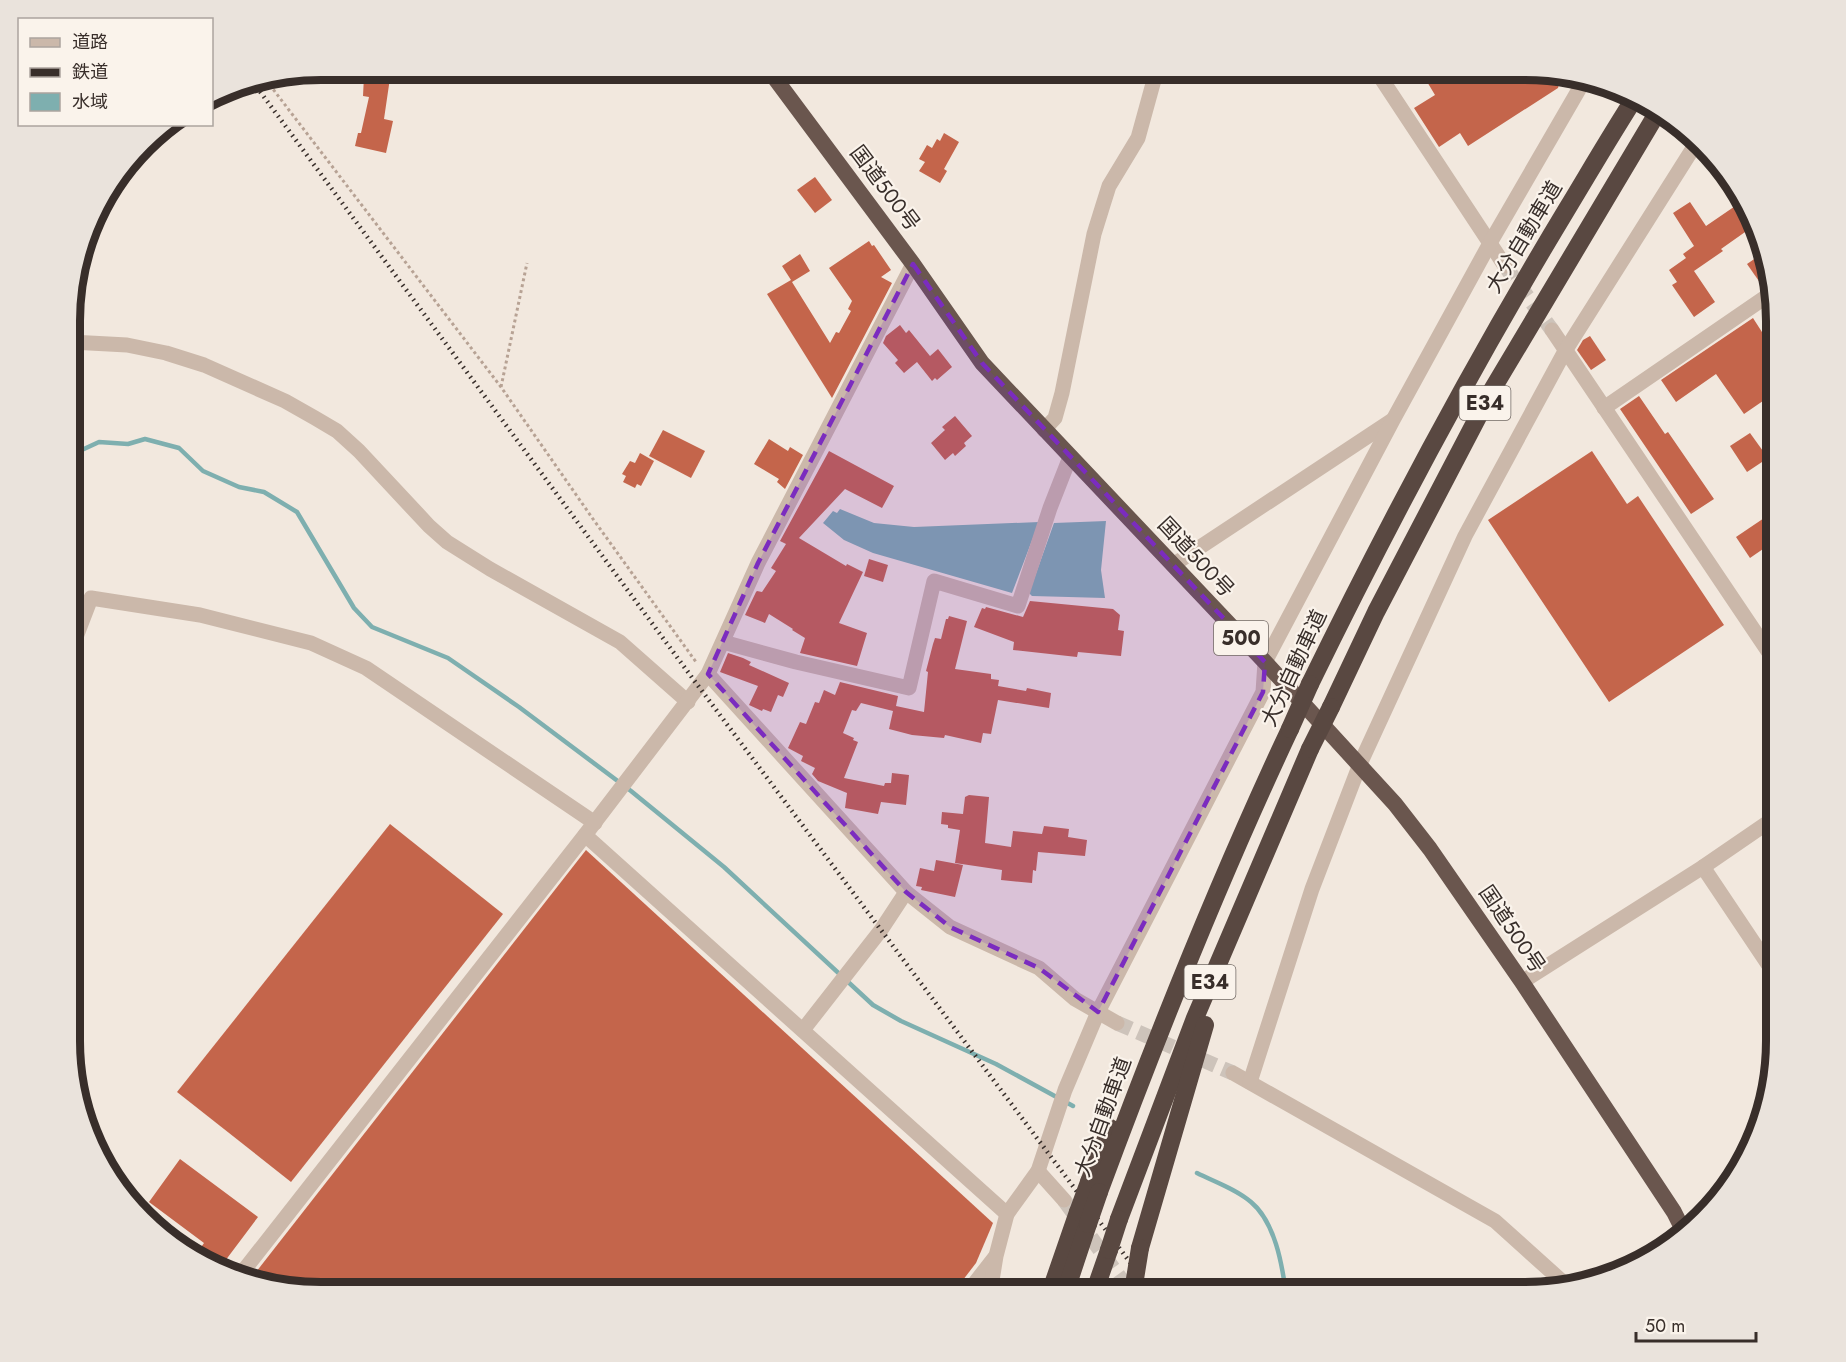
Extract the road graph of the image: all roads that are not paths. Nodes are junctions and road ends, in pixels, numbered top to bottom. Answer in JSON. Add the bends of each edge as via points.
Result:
{"nodes":[{"id":1,"x":776,"y":80,"type":"edge"},
{"id":2,"x":1154,"y":80,"type":"edge"},
{"id":3,"x":1382,"y":80,"type":"edge"},
{"id":4,"x":1581,"y":86,"type":"edge"},
{"id":5,"x":1631,"y":104,"type":"edge"},
{"id":6,"x":1655,"y":117,"type":"edge"},
{"id":7,"x":1693,"y":147,"type":"edge"},
{"id":8,"x":1490,"y":243,"type":"junction"},
{"id":9,"x":913,"y":264,"type":"junction"},
{"id":10,"x":1505,"y":266,"type":"tunnel mouth"},
{"id":11,"x":1765,"y":297,"type":"edge"},
{"id":12,"x":1552,"y":330,"type":"tunnel mouth"},
{"id":13,"x":80,"y":342,"type":"edge"},
{"id":14,"x":1565,"y":351,"type":"junction"},
{"id":15,"x":1604,"y":408,"type":"junction"},
{"id":16,"x":1393,"y":420,"type":"junction"},
{"id":17,"x":1044,"y":430,"type":"junction"},
{"id":18,"x":1070,"y":458,"type":"junction"},
{"id":19,"x":1173,"y":565,"type":"junction"},
{"id":20,"x":80,"y":627,"type":"edge"},
{"id":21,"x":723,"y":642,"type":"junction"},
{"id":22,"x":1766,"y":648,"type":"edge"},
{"id":23,"x":1265,"y":662,"type":"junction"},
{"id":24,"x":708,"y":674,"type":"junction"},
{"id":25,"x":688,"y":702,"type":"junction"},
{"id":26,"x":1360,"y":764,"type":"junction"},
{"id":27,"x":1281,"y":814,"type":"junction"},
{"id":28,"x":1766,"y":825,"type":"edge"},
{"id":29,"x":590,"y":829,"type":"junction"},
{"id":30,"x":1703,"y":867,"type":"junction"},
{"id":31,"x":906,"y":892,"type":"junction"},
{"id":32,"x":1766,"y":961,"type":"edge"},
{"id":33,"x":1522,"y":982,"type":"junction"},
{"id":34,"x":1098,"y":1012,"type":"junction"},
{"id":35,"x":1117,"y":1023,"type":"tunnel mouth"},
{"id":36,"x":802,"y":1030,"type":"junction"},
{"id":37,"x":1233,"y":1073,"type":"tunnel mouth"},
{"id":38,"x":1250,"y":1082,"type":"junction"},
{"id":39,"x":1038,"y":1171,"type":"junction"},
{"id":40,"x":1077,"y":1212,"type":"junction"},
{"id":41,"x":1007,"y":1214,"type":"junction"},
{"id":42,"x":1681,"y":1226,"type":"edge"},
{"id":43,"x":996,"y":1256,"type":"junction"},
{"id":44,"x":244,"y":1270,"type":"edge"},
{"id":45,"x":1559,"y":1280,"type":"edge"},
{"id":46,"x":976,"y":1282,"type":"edge"},
{"id":47,"x":992,"y":1282,"type":"edge"},
{"id":48,"x":1054,"y":1282,"type":"edge"},
{"id":49,"x":1067,"y":1282,"type":"edge"},
{"id":50,"x":1098,"y":1282,"type":"edge"},
{"id":51,"x":1135,"y":1282,"type":"edge"}],
"edges":[{"from":1,"to":9,"type":"highway","name":"国道500号","number":"500"},
{"from":2,"to":17,"type":"street","via":[[1138,138],[1109,186],[1103,205],[1062,393],[1055,418]]},
{"from":3,"to":8,"type":"street"},
{"from":4,"to":8,"type":"street"},
{"from":5,"to":40,"type":"highway","name":"大分自動車道","number":"E34","bridge":true,"via":[[1469,376],[1310,684],[1256,801],[1094,1187]]},
{"from":6,"to":27,"type":"highway","number":"E34","bridge":true,"via":[[1492,390],[1397,571]]},
{"from":7,"to":14,"type":"street"},
{"from":8,"to":10,"type":"street"},
{"from":8,"to":16,"type":"street"},
{"from":9,"to":17,"type":"highway","name":"国道500号","number":"500","via":[[982,363]]},
{"from":9,"to":21,"type":"street","via":[[758,563]]},
{"from":11,"to":15,"type":"street"},
{"from":12,"to":14,"type":"street"},
{"from":13,"to":25,"type":"street","via":[[127,345],[204,365],[285,401],[337,431],[447,542],[620,642]]},
{"from":14,"to":15,"type":"street"},
{"from":14,"to":26,"type":"street","via":[[1465,536]]},
{"from":15,"to":22,"type":"street"},
{"from":16,"to":19,"type":"street"},
{"from":16,"to":23,"type":"street"},
{"from":17,"to":18,"type":"highway","name":"国道500号","number":"500"},
{"from":18,"to":19,"type":"highway","name":"国道500号","number":"500"},
{"from":18,"to":21,"type":"street","via":[[1018,606],[934,581],[909,688]]},
{"from":19,"to":23,"type":"highway","name":"国道500号","number":"500"},
{"from":20,"to":29,"type":"street","via":[[91,598],[200,615],[311,643],[366,668]]},
{"from":21,"to":24,"type":"street"},
{"from":23,"to":26,"type":"highway","name":"国道500号","number":"500"},
{"from":23,"to":34,"type":"street","via":[[1263,692]]},
{"from":24,"to":25,"type":"street"},
{"from":24,"to":31,"type":"street"},
{"from":25,"to":29,"type":"street"},
{"from":26,"to":33,"type":"highway","name":"国道500号","number":"500","via":[[1431,849]]},
{"from":26,"to":38,"type":"street","via":[[1312,889]]},
{"from":27,"to":50,"type":"highway","number":"E34","bridge":true,"via":[[1195,1018]]},
{"from":27,"to":51,"type":"highway","bridge":true,"via":[[1198,1042],[1140,1248]]},
{"from":28,"to":30,"type":"street"},
{"from":29,"to":36,"type":"street"},
{"from":29,"to":44,"type":"street"},
{"from":30,"to":32,"type":"street"},
{"from":30,"to":33,"type":"street"},
{"from":31,"to":34,"type":"street","via":[[950,927],[1038,968],[1075,999]]},
{"from":31,"to":36,"type":"street"},
{"from":33,"to":42,"type":"highway","name":"国道500号","number":"500"},
{"from":34,"to":35,"type":"street"},
{"from":34,"to":39,"type":"street","via":[[1065,1090]]},
{"from":36,"to":41,"type":"street"},
{"from":37,"to":38,"type":"street"},
{"from":38,"to":45,"type":"street","via":[[1495,1221]]},
{"from":39,"to":40,"type":"street"},
{"from":39,"to":41,"type":"street"},
{"from":40,"to":48,"type":"highway"},
{"from":40,"to":49,"type":"highway","name":"大分自動車道","number":"E34"},
{"from":41,"to":43,"type":"street"},
{"from":43,"to":46,"type":"street"},
{"from":43,"to":47,"type":"street"}]}
